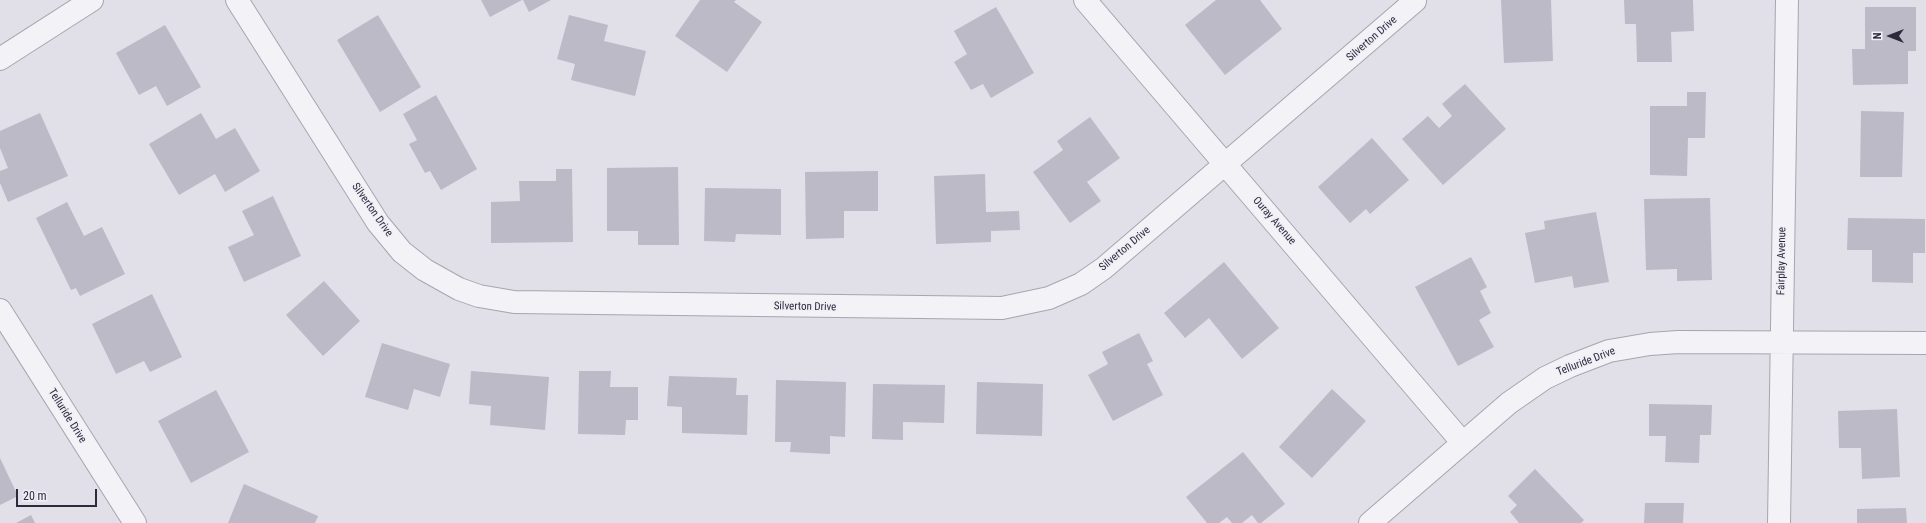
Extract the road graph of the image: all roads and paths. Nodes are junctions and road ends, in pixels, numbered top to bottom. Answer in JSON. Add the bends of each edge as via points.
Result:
{"nodes":[{"id":1,"x":92,"y":0,"type":"edge"},
{"id":2,"x":237,"y":0,"type":"edge"},
{"id":3,"x":1085,"y":0,"type":"edge"},
{"id":4,"x":1787,"y":0,"type":"edge"},
{"id":5,"x":1415,"y":1,"type":"dead end"},
{"id":6,"x":0,"y":59,"type":"edge"},
{"id":7,"x":1225,"y":165,"type":"junction"},
{"id":8,"x":0,"y":310,"type":"edge"},
{"id":9,"x":1781,"y":342,"type":"junction"},
{"id":10,"x":1926,"y":343,"type":"edge"},
{"id":11,"x":1462,"y":442,"type":"junction"},
{"id":12,"x":135,"y":523,"type":"edge"},
{"id":13,"x":1370,"y":523,"type":"edge"},
{"id":14,"x":1779,"y":523,"type":"edge"}],
"edges":[{"from":1,"to":6,"type":"street"},
{"from":2,"to":7,"type":"street","name":"Silverton Drive","via":[[378,223],[402,252],[425,270],[459,289],[479,296],[514,302],[1002,308],[1050,298],[1081,284],[1104,268]]},
{"from":3,"to":7,"type":"street","name":"Ouray Avenue"},
{"from":4,"to":9,"type":"street","name":"Fairplay Avenue"},
{"from":5,"to":7,"type":"street","name":"Silverton Drive"},
{"from":7,"to":11,"type":"street","name":"Ouray Avenue"},
{"from":8,"to":12,"type":"street","name":"Telluride Drive"},
{"from":9,"to":10,"type":"street","name":"Telluride Drive"},
{"from":9,"to":11,"type":"street","name":"Telluride Drive","via":[[1650,344],[1609,351],[1545,378],[1509,403]]},
{"from":9,"to":14,"type":"street","name":"Fairplay Avenue"},
{"from":11,"to":13,"type":"street","name":"Telluride Drive"}]}
